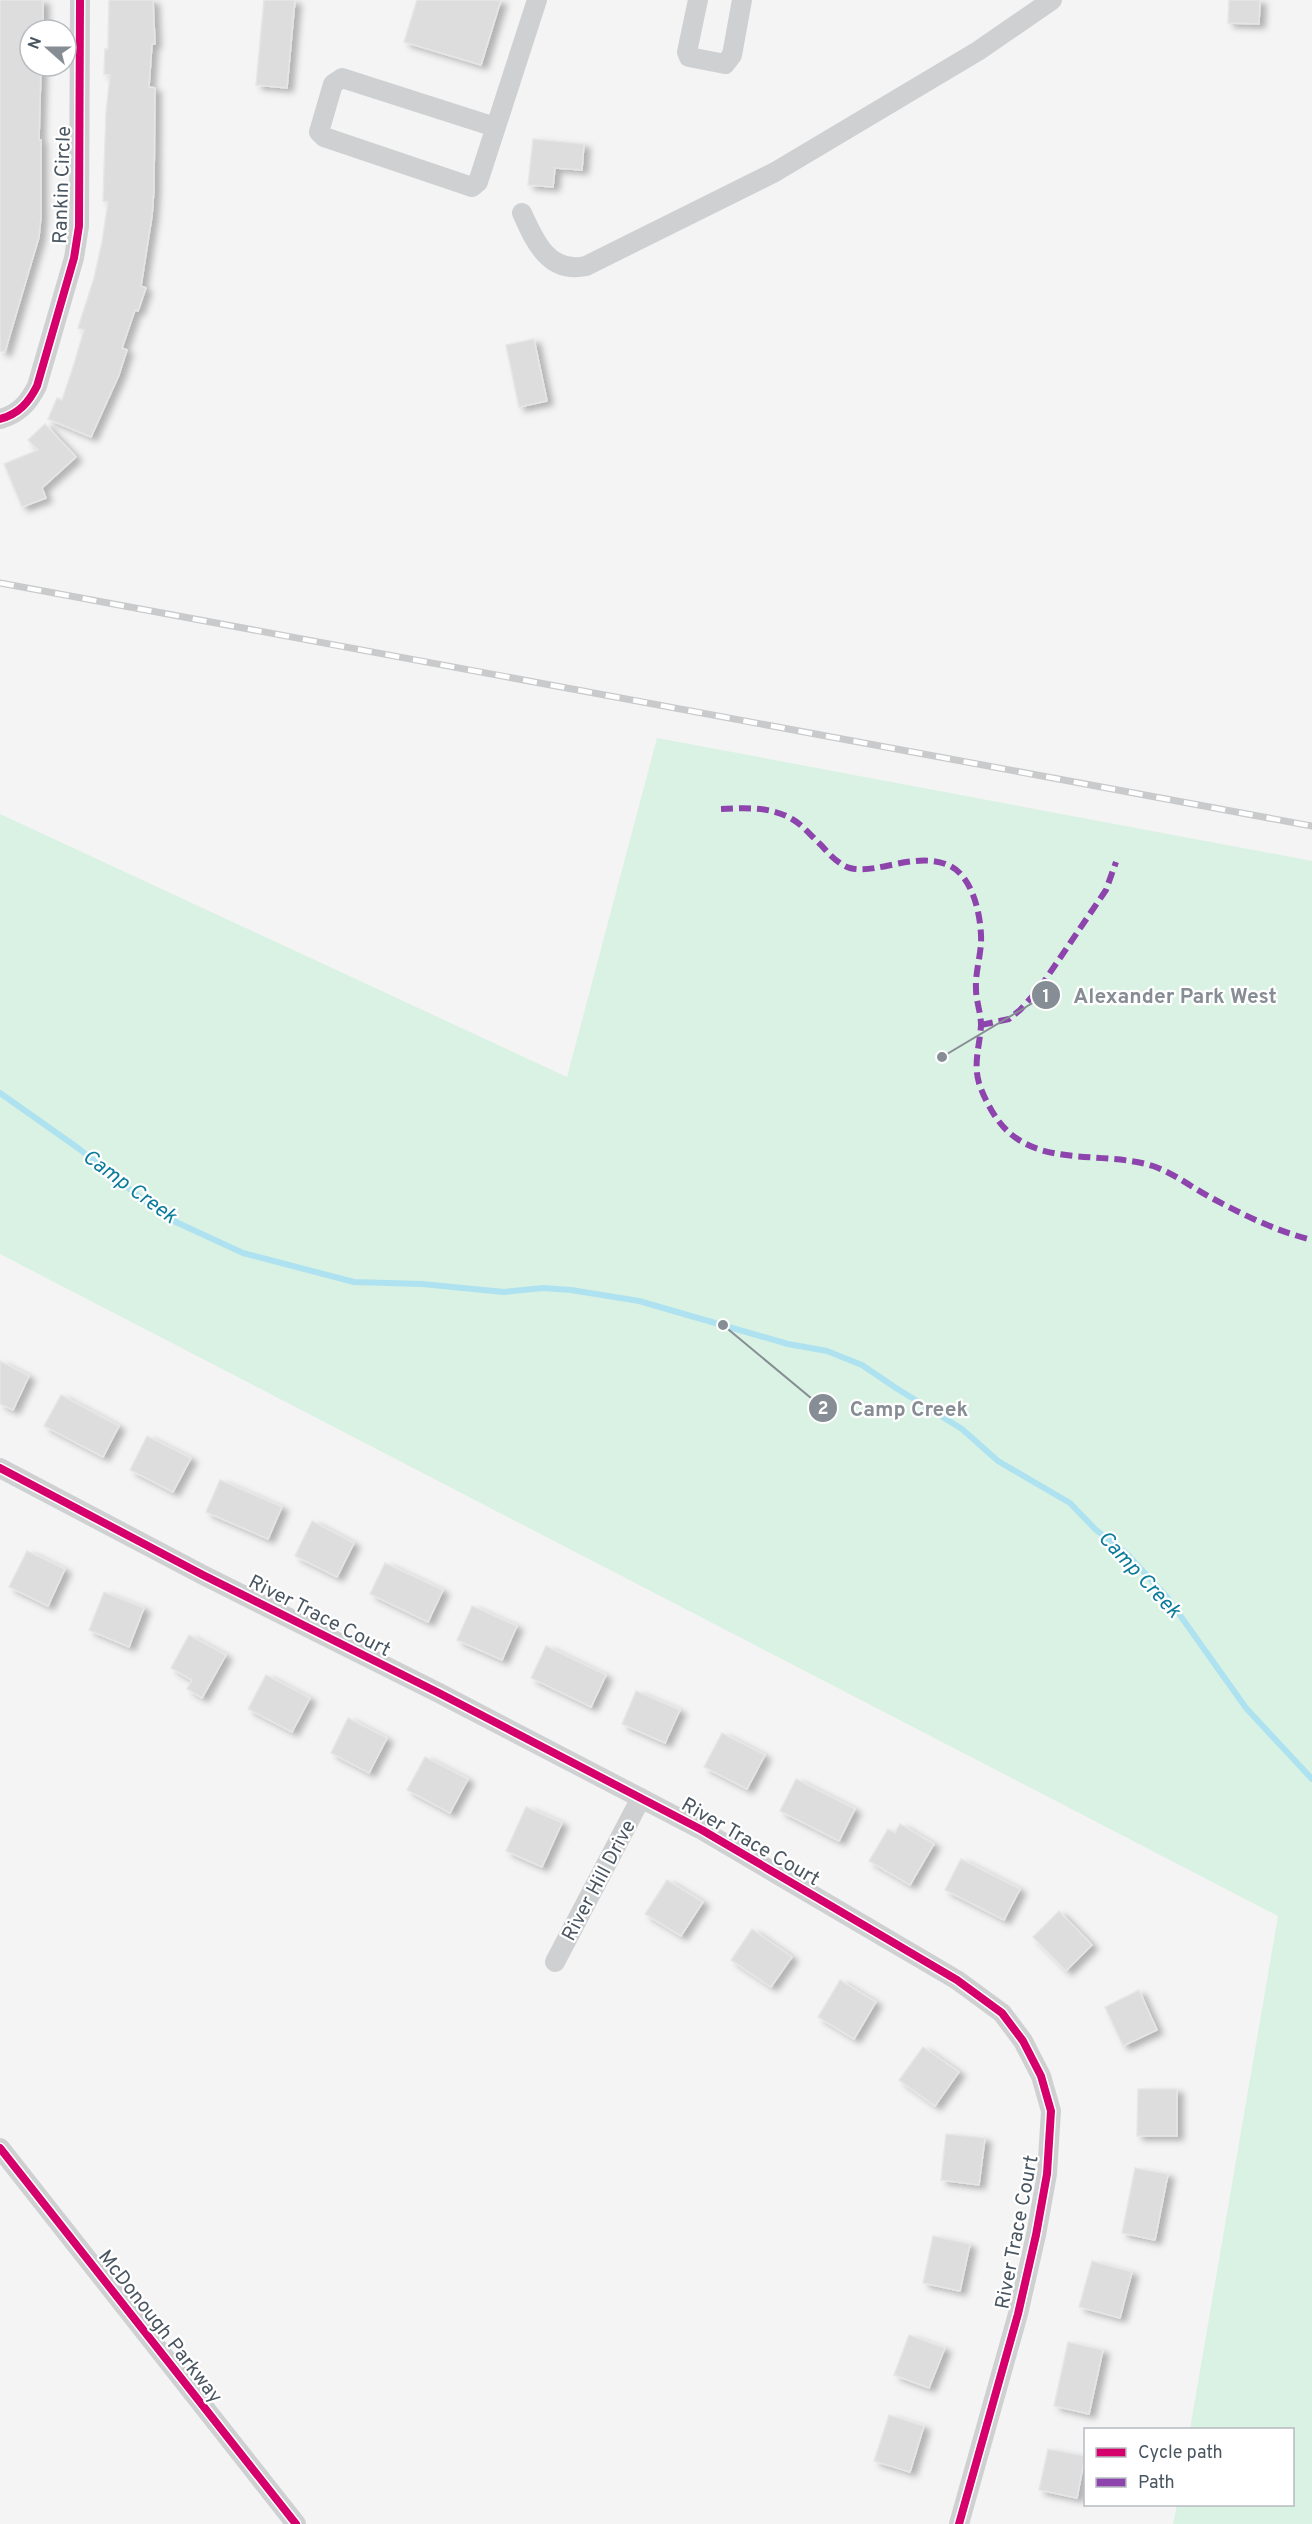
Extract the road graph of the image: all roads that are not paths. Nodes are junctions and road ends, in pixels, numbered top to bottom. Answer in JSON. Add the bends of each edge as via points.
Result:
{"nodes":[{"id":1,"x":80,"y":0,"type":"edge"},
{"id":2,"x":537,"y":0,"type":"edge"},
{"id":3,"x":698,"y":0,"type":"edge"},
{"id":4,"x":742,"y":0,"type":"edge"},
{"id":5,"x":1052,"y":0,"type":"edge"},
{"id":6,"x":495,"y":127,"type":"junction"},
{"id":7,"x":522,"y":213,"type":"dead end"},
{"id":8,"x":0,"y":418,"type":"edge"},
{"id":9,"x":0,"y":1468,"type":"edge"},
{"id":10,"x":641,"y":1798,"type":"junction"},
{"id":11,"x":555,"y":1962,"type":"dead end"},
{"id":12,"x":0,"y":2148,"type":"edge"},
{"id":13,"x":296,"y":2524,"type":"edge"},
{"id":14,"x":959,"y":2524,"type":"edge"}],
"edges":[{"from":1,"to":8,"type":"street","name":"Rankin Circle","via":[[81,194],[74,258],[37,386],[27,403]]},
{"from":2,"to":6,"type":"street"},
{"from":3,"to":4,"type":"street","via":[[689,57],[725,64],[732,56]]},
{"from":5,"to":7,"type":"street","via":[[988,45],[775,172],[586,266],[568,267],[548,258],[537,246]]},
{"from":6,"to":6,"type":"street","via":[[478,182],[472,187],[318,132],[333,84],[342,78]]},
{"from":9,"to":10,"type":"street","name":"River Trace Court"},
{"from":10,"to":11,"type":"street","name":"River Hill Drive"},
{"from":10,"to":14,"type":"street","name":"River Trace Court","via":[[957,1980],[1002,2013],[1023,2041],[1041,2076],[1051,2111],[1047,2174],[1036,2235]]},
{"from":12,"to":13,"type":"street","name":"McDonough Parkway"}]}
